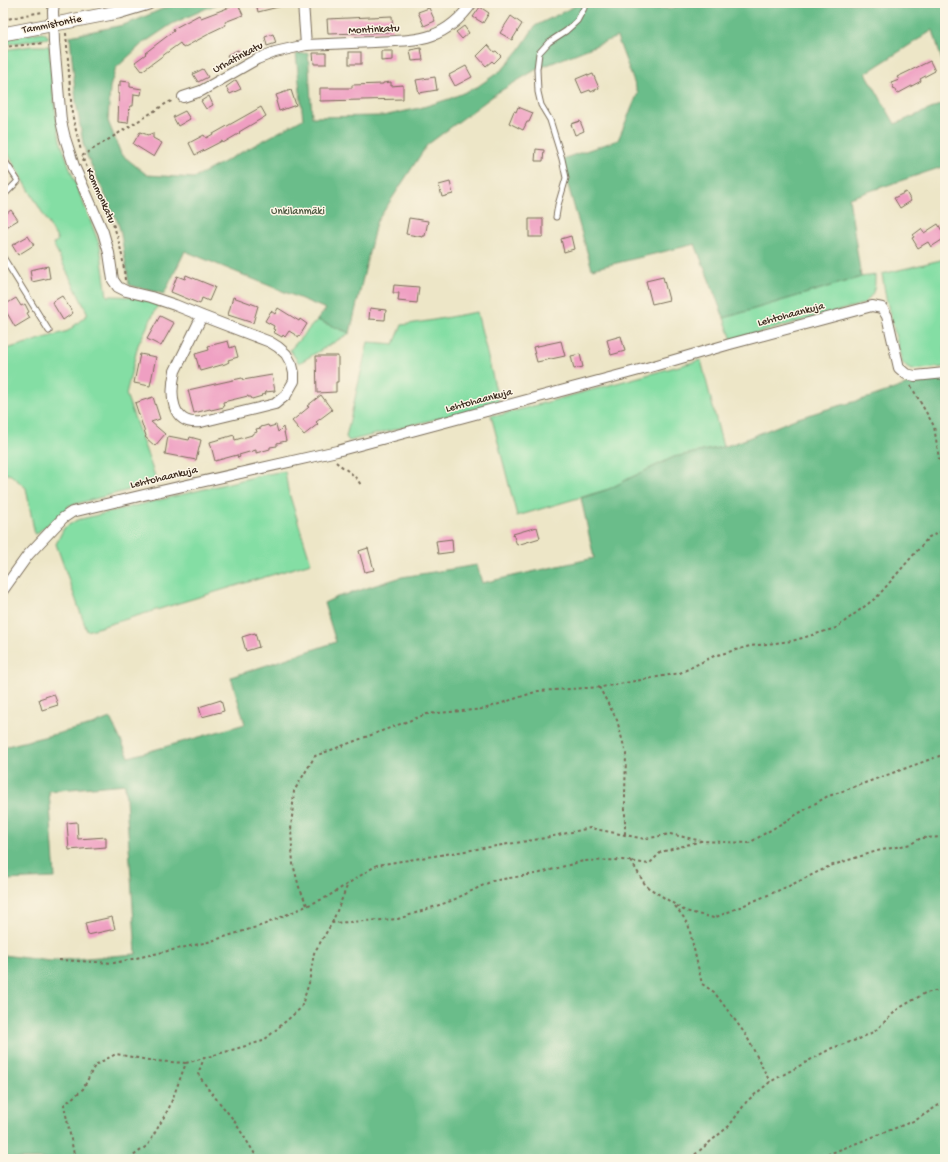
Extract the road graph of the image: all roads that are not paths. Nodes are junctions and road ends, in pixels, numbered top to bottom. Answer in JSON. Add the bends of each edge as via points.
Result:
{"nodes":[{"id":1,"x":54,"y":3,"type":"edge"},
{"id":2,"x":148,"y":3,"type":"edge"},
{"id":3,"x":303,"y":3,"type":"edge"},
{"id":4,"x":472,"y":3,"type":"edge"},
{"id":5,"x":584,"y":3,"type":"edge"},
{"id":6,"x":60,"y":23,"type":"junction"},
{"id":7,"x":3,"y":34,"type":"edge"},
{"id":8,"x":306,"y":45,"type":"junction"},
{"id":9,"x":183,"y":97,"type":"road end"},
{"id":10,"x":3,"y":158,"type":"edge"},
{"id":11,"x":3,"y":196,"type":"edge"},
{"id":12,"x":556,"y":218,"type":"dead end"},
{"id":13,"x":3,"y":257,"type":"edge"},
{"id":14,"x":202,"y":316,"type":"junction"},
{"id":15,"x":50,"y":331,"type":"dead end"},
{"id":16,"x":945,"y":373,"type":"edge"},
{"id":17,"x":3,"y":590,"type":"edge"}],
"edges":[{"from":1,"to":6,"type":"street","name":"Kommonkatu","via":[[53,11]]},
{"from":2,"to":6,"type":"street","name":"Tammistontie","via":[[118,12]]},
{"from":3,"to":8,"type":"street"},
{"from":4,"to":8,"type":"street","name":"Montinkatu","via":[[452,24],[425,38]]},
{"from":5,"to":12,"type":"lane","via":[[577,21],[539,53],[538,92],[541,105],[550,120],[566,178]]},
{"from":6,"to":7,"type":"street","name":"Tammistontie"},
{"from":6,"to":14,"type":"street","name":"Kommonkatu","via":[[54,42],[61,120],[74,166],[103,232],[113,280],[118,287],[126,291],[176,305]]},
{"from":8,"to":9,"type":"street","name":"Urhatinkatu","via":[[257,59],[201,91]]},
{"from":10,"to":11,"type":"lane","via":[[18,181]]},
{"from":13,"to":15,"type":"lane"},
{"from":14,"to":14,"type":"street","via":[[278,347],[290,359],[294,373],[294,381],[286,395],[275,404],[201,422],[189,422],[179,416],[172,395],[173,379]]},
{"from":16,"to":17,"type":"street","name":"Lehtohaankuja","via":[[914,376],[899,368],[887,316],[882,308],[872,306],[328,453],[72,512],[28,555]]}]}
